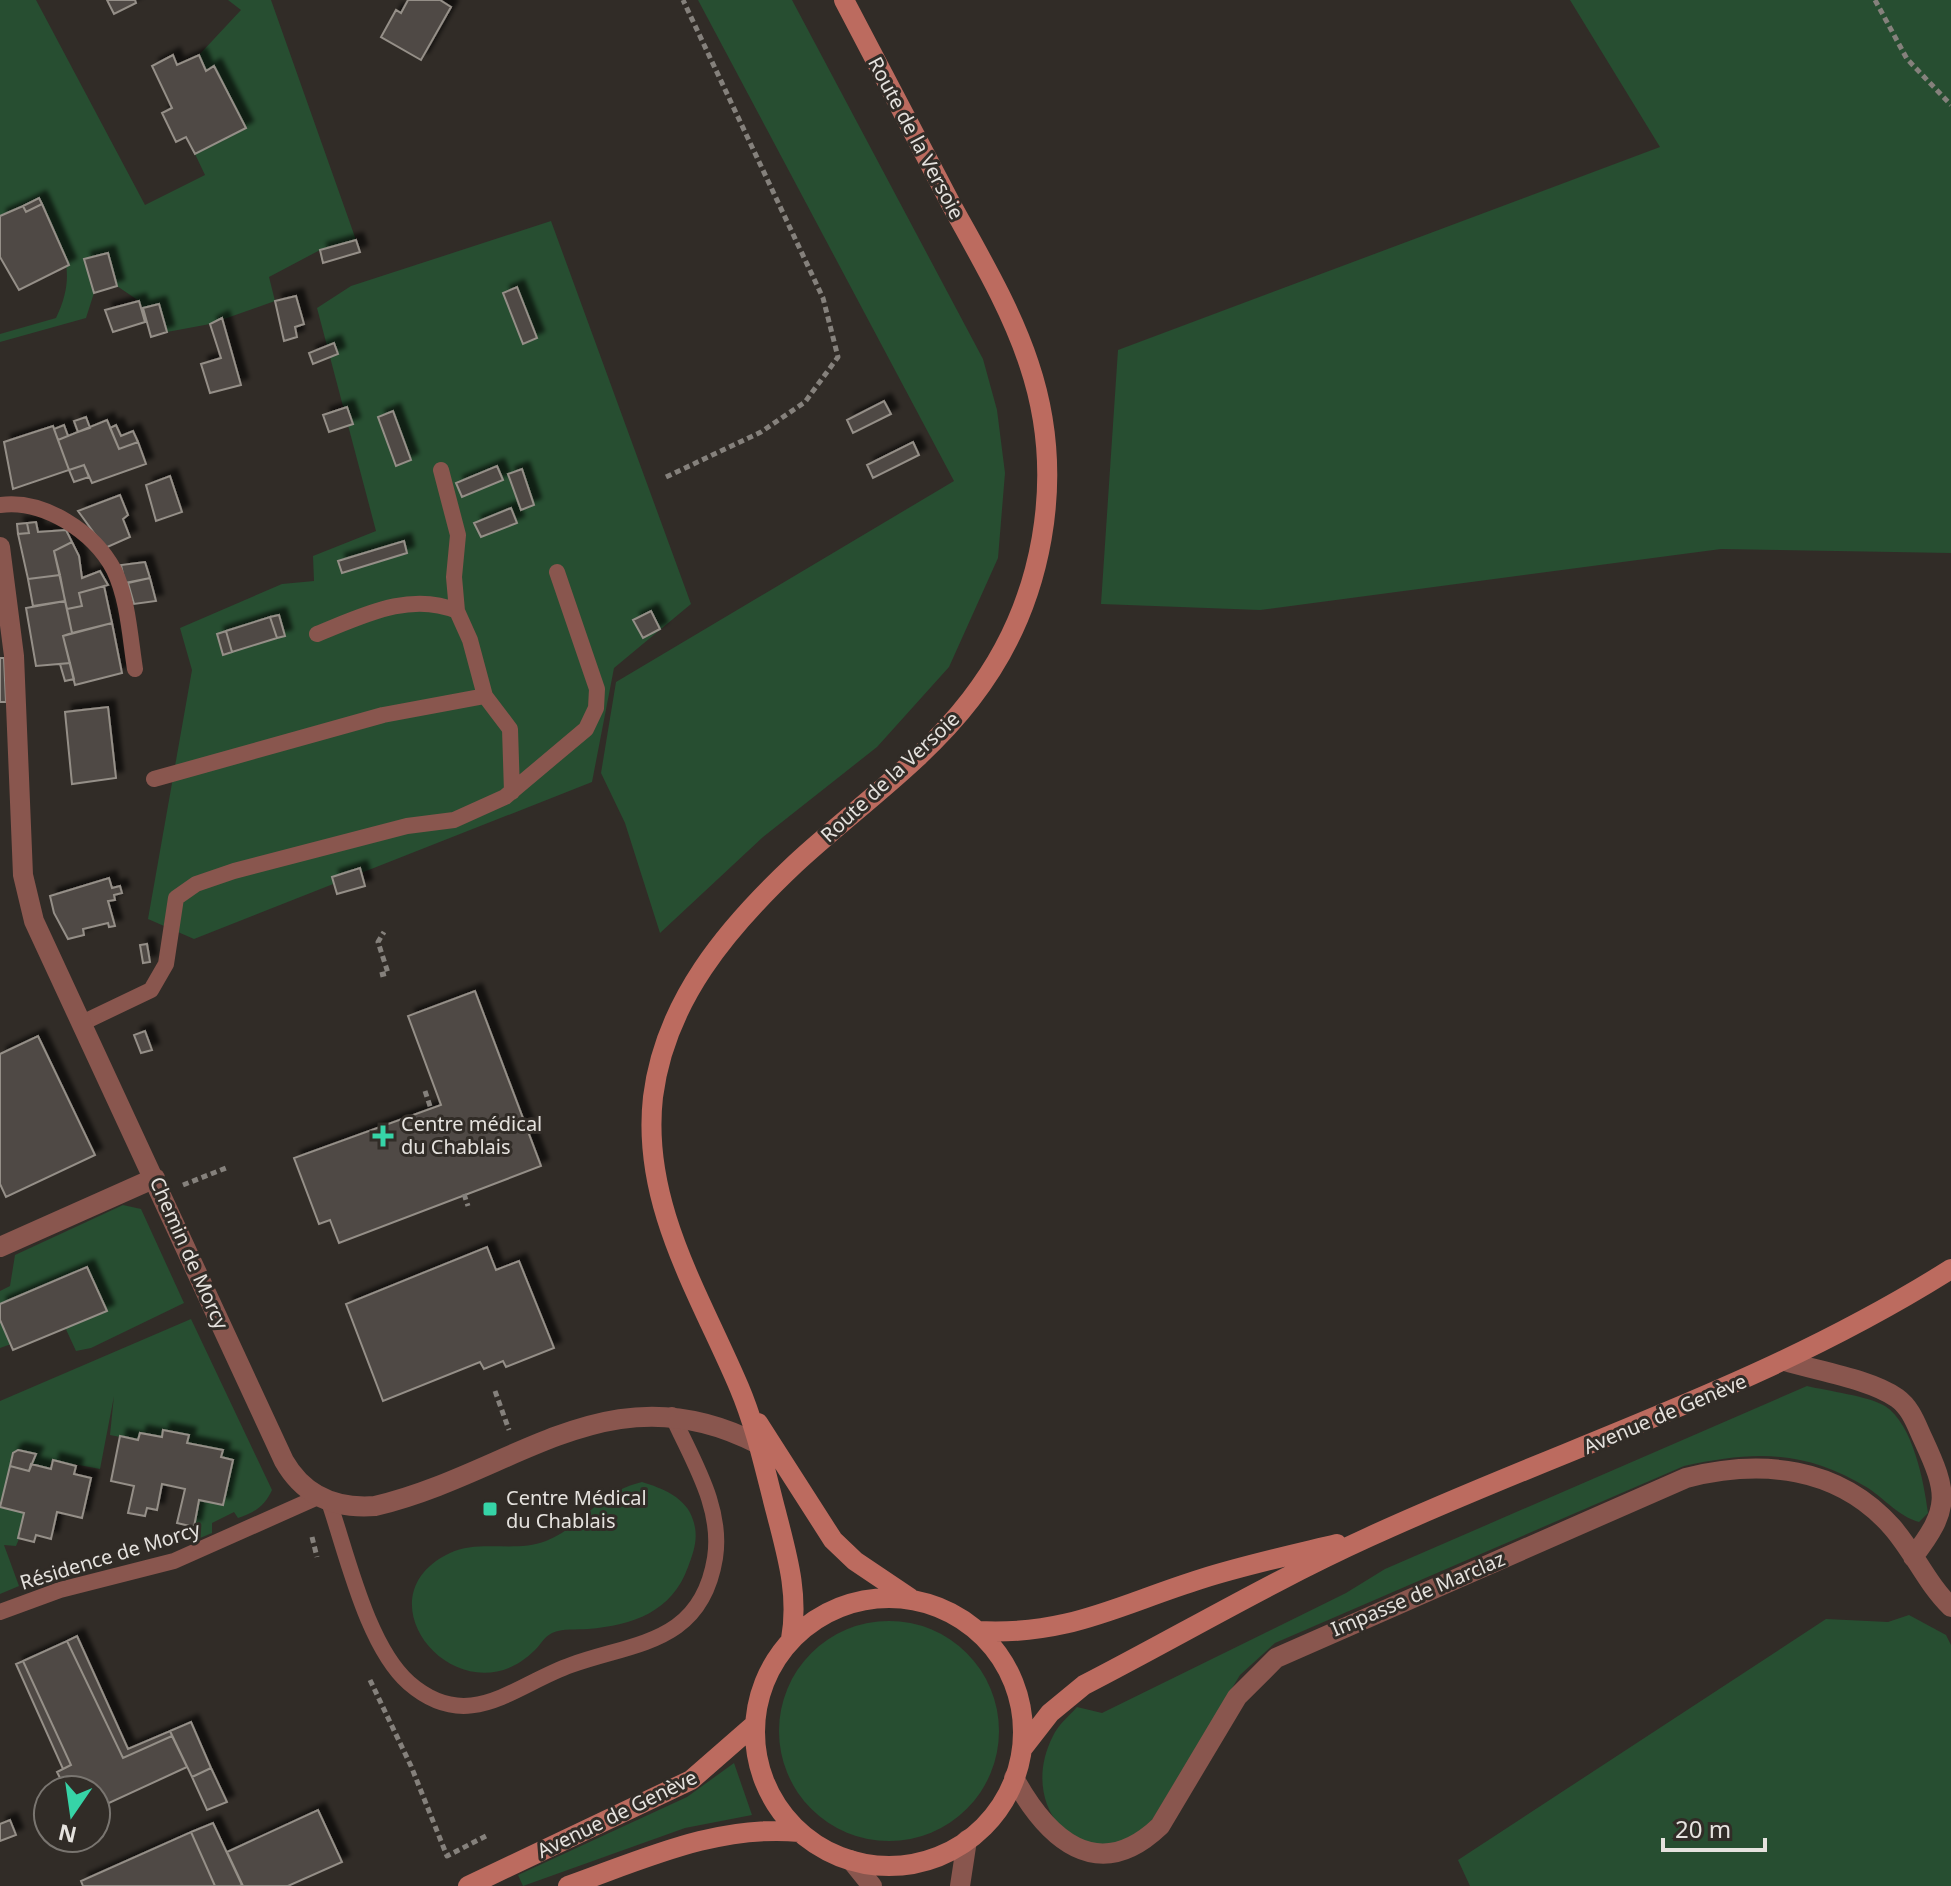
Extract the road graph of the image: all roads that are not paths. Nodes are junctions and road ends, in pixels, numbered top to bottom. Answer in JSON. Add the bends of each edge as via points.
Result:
{"nodes":[{"id":1,"x":844,"y":0,"type":"edge"},
{"id":2,"x":441,"y":470,"type":"dead end"},
{"id":3,"x":0,"y":505,"type":"edge"},
{"id":4,"x":0,"y":547,"type":"edge"},
{"id":5,"x":557,"y":572,"type":"dead end"},
{"id":6,"x":457,"y":611,"type":"junction"},
{"id":7,"x":317,"y":634,"type":"dead end"},
{"id":8,"x":135,"y":669,"type":"dead end"},
{"id":9,"x":485,"y":696,"type":"junction"},
{"id":10,"x":154,"y":779,"type":"dead end"},
{"id":11,"x":512,"y":792,"type":"junction"},
{"id":12,"x":82,"y":1023,"type":"junction"},
{"id":13,"x":155,"y":1178,"type":"junction"},
{"id":14,"x":0,"y":1247,"type":"edge"},
{"id":15,"x":1951,"y":1269,"type":"edge"},
{"id":16,"x":1785,"y":1361,"type":"junction"},
{"id":17,"x":745,"y":1403,"type":"junction"},
{"id":18,"x":672,"y":1415,"type":"junction"},
{"id":19,"x":758,"y":1444,"type":"junction"},
{"id":20,"x":324,"y":1499,"type":"junction"},
{"id":21,"x":1368,"y":1537,"type":"junction"},
{"id":22,"x":1913,"y":1557,"type":"junction"},
{"id":23,"x":914,"y":1600,"type":"junction"},
{"id":24,"x":1951,"y":1607,"type":"edge"},
{"id":25,"x":0,"y":1612,"type":"edge"},
{"id":26,"x":977,"y":1631,"type":"junction"},
{"id":27,"x":791,"y":1639,"type":"junction"},
{"id":28,"x":754,"y":1725,"type":"junction"},
{"id":29,"x":1022,"y":1749,"type":"junction"},
{"id":30,"x":1014,"y":1778,"type":"junction"},
{"id":31,"x":800,"y":1832,"type":"junction"},
{"id":32,"x":967,"y":1840,"type":"junction"},
{"id":33,"x":851,"y":1860,"type":"junction"},
{"id":34,"x":468,"y":1886,"type":"edge"},
{"id":35,"x":568,"y":1886,"type":"edge"},
{"id":36,"x":872,"y":1886,"type":"edge"},
{"id":37,"x":960,"y":1886,"type":"edge"}],
"edges":[{"from":1,"to":17,"type":"main road","name":"Route de la Versoie","via":[[1024,351],[1045,432],[1047,504],[1023,608],[977,691],[947,727],[733,928],[688,991],[668,1035],[651,1120],[658,1195]]},
{"from":2,"to":6,"type":"lane","via":[[458,535]]},
{"from":3,"to":8,"type":"lane","via":[[53,512],[76,527],[113,568]]},
{"from":4,"to":12,"type":"street","name":"Chemin de Morcy","via":[[14,656],[23,875],[34,921]]},
{"from":5,"to":11,"type":"lane","via":[[594,678],[596,708],[586,729]]},
{"from":6,"to":7,"type":"lane","via":[[436,602],[404,604]]},
{"from":6,"to":9,"type":"lane"},
{"from":9,"to":10,"type":"lane","via":[[383,715]]},
{"from":9,"to":11,"type":"lane","via":[[510,729]]},
{"from":11,"to":12,"type":"lane","via":[[454,820],[407,826],[196,884],[176,898],[166,964],[151,990]]},
{"from":12,"to":13,"type":"street","name":"Chemin de Morcy"},
{"from":13,"to":14,"type":"street"},
{"from":13,"to":20,"type":"street","name":"Chemin de Morcy","via":[[284,1461],[299,1482]]},
{"from":15,"to":16,"type":"main road","name":"Avenue de Genève"},
{"from":16,"to":21,"type":"main road","name":"Avenue de Genève"},
{"from":16,"to":22,"type":"street","via":[[1880,1390],[1911,1412],[1944,1491],[1933,1527]]},
{"from":17,"to":19,"type":"main road","name":"Route de la Versoie"},
{"from":17,"to":23,"type":"main road","name":"Route de la Versoie","via":[[833,1540]]},
{"from":18,"to":19,"type":"street","via":[[703,1421]]},
{"from":18,"to":20,"type":"street","via":[[610,1419],[386,1504],[352,1507]]},
{"from":18,"to":20,"type":"lane","via":[[715,1518],[715,1559],[701,1597],[657,1640],[569,1665],[490,1703],[441,1701],[399,1674],[369,1616]]},
{"from":19,"to":27,"type":"main road","name":"Route de la Versoie","via":[[793,1582]]},
{"from":20,"to":25,"type":"lane","name":"Résidence de Morcy","via":[[174,1561],[60,1590]]},
{"from":21,"to":26,"type":"main road","name":"Avenue de Genève","via":[[1227,1571],[1074,1624],[1025,1632]]},
{"from":21,"to":29,"type":"main road","name":"Avenue de Genève","via":[[1084,1685],[1050,1713]]},
{"from":22,"to":24,"type":"street","name":"Impasse de Marclaz"},
{"from":22,"to":30,"type":"street","name":"Impasse de Marclaz","via":[[1893,1527],[1828,1481],[1771,1467],[1686,1478],[1276,1658],[1237,1697],[1160,1826],[1135,1847],[1102,1856],[1066,1847],[1045,1829]]},
{"from":23,"to":26,"type":"main road"},
{"from":23,"to":27,"type":"main road","via":[[892,1597],[848,1604],[817,1618]]},
{"from":26,"to":29,"type":"main road","via":[[1014,1684]]},
{"from":27,"to":28,"type":"main road","via":[[761,1688]]},
{"from":28,"to":31,"type":"main road","via":[[766,1784]]},
{"from":28,"to":34,"type":"main road","name":"Avenue de Genève","via":[[691,1780]]},
{"from":29,"to":30,"type":"main road"},
{"from":30,"to":32,"type":"main road","via":[[1000,1807]]},
{"from":31,"to":33,"type":"main road"},
{"from":31,"to":35,"type":"main road","via":[[722,1834]]},
{"from":32,"to":33,"type":"main road","via":[[946,1853],[899,1865]]},
{"from":32,"to":37,"type":"street"},
{"from":33,"to":36,"type":"street"}]}
